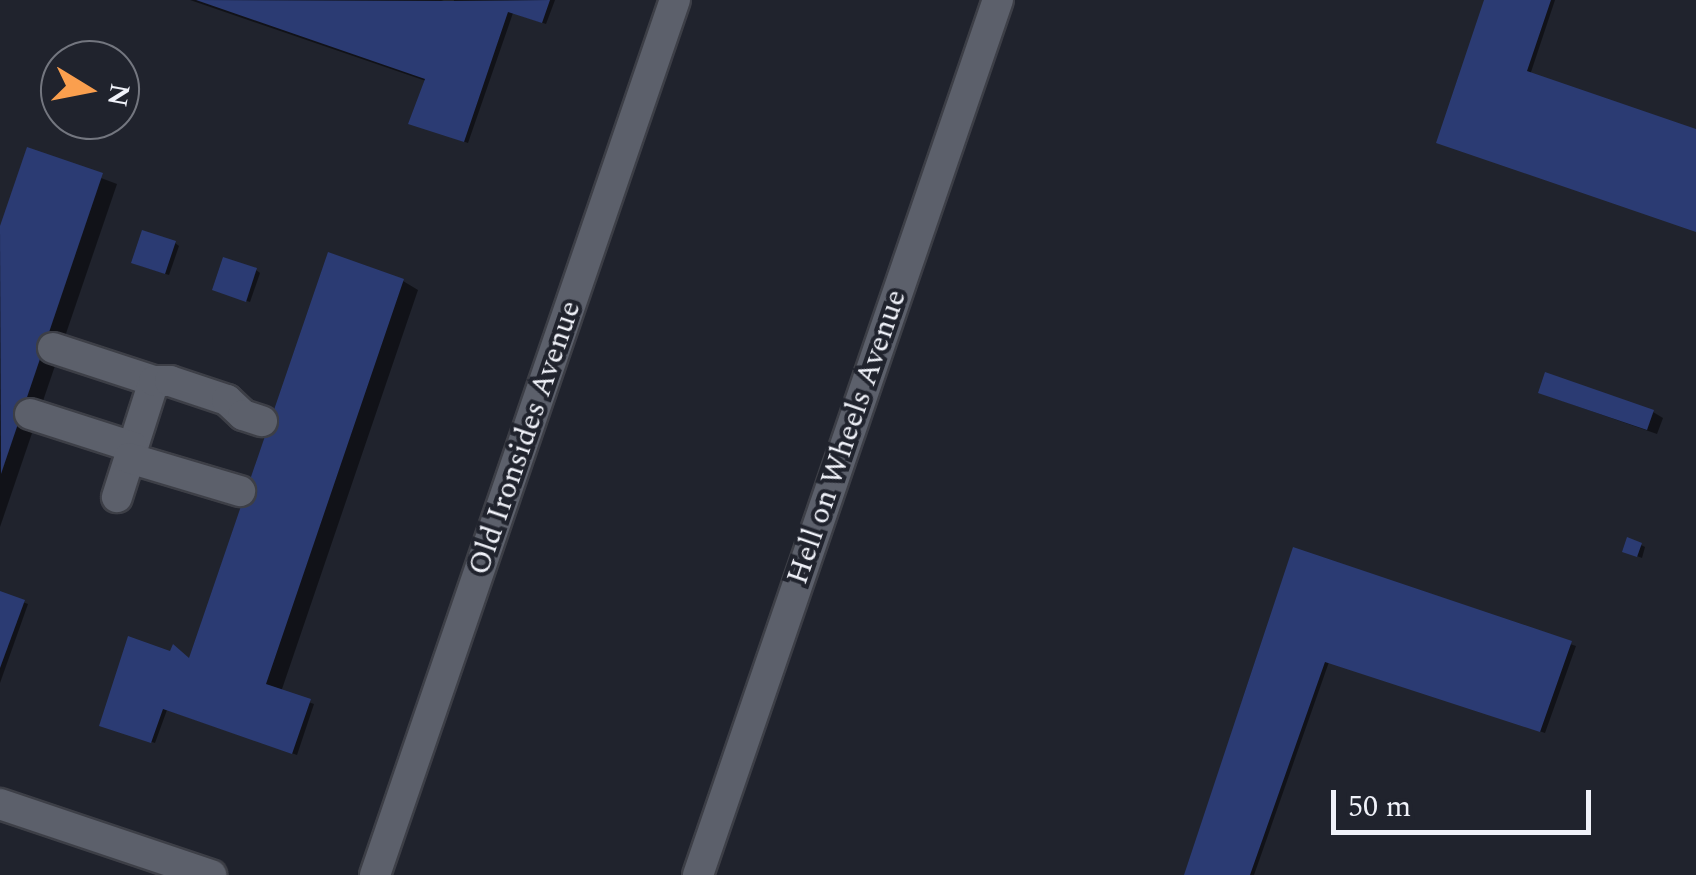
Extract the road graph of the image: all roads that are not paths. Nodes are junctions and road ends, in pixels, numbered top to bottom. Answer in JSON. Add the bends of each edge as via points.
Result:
{"nodes":[{"id":1,"x":674,"y":0,"type":"edge"},
{"id":2,"x":998,"y":0,"type":"edge"},
{"id":3,"x":53,"y":348,"type":"dead end"},
{"id":4,"x":154,"y":382,"type":"junction"},
{"id":5,"x":30,"y":414,"type":"dead end"},
{"id":6,"x":262,"y":420,"type":"dead end"},
{"id":7,"x":131,"y":452,"type":"junction"},
{"id":8,"x":240,"y":492,"type":"dead end"},
{"id":9,"x":117,"y":498,"type":"dead end"},
{"id":10,"x":0,"y":804,"type":"edge"},
{"id":11,"x":212,"y":875,"type":"edge"},
{"id":12,"x":375,"y":875,"type":"edge"},
{"id":13,"x":698,"y":875,"type":"edge"}],
"edges":[{"from":1,"to":12,"type":"street","name":"Old Ironsides Avenue"},
{"from":2,"to":13,"type":"street","name":"Hell on Wheels Avenue"},
{"from":3,"to":4,"type":"street"},
{"from":4,"to":6,"type":"street","via":[[227,400],[243,415]]},
{"from":4,"to":7,"type":"street"},
{"from":5,"to":7,"type":"street"},
{"from":7,"to":8,"type":"street"},
{"from":7,"to":9,"type":"street"},
{"from":10,"to":11,"type":"street"}]}
